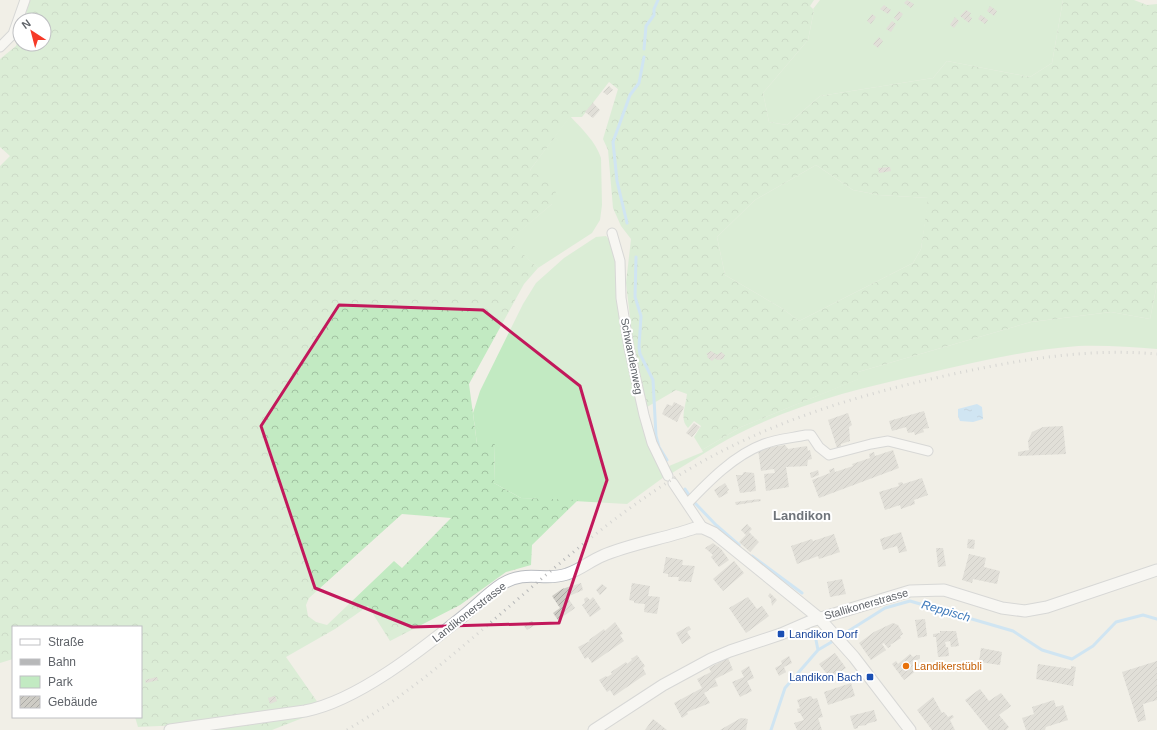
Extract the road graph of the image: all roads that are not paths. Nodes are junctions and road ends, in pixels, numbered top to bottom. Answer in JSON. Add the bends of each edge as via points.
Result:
{"nodes":[{"id":1,"x":24,"y":0,"type":"edge"},
{"id":2,"x":0,"y":47,"type":"edge"},
{"id":3,"x":612,"y":233,"type":"dead end"},
{"id":4,"x":928,"y":450,"type":"dead end"},
{"id":5,"x":687,"y":504,"type":"junction"},
{"id":6,"x":703,"y":528,"type":"junction"},
{"id":7,"x":1157,"y":570,"type":"edge"},
{"id":8,"x":819,"y":618,"type":"junction"},
{"id":9,"x":170,"y":730,"type":"edge"},
{"id":10,"x":594,"y":730,"type":"edge"},
{"id":11,"x":910,"y":730,"type":"edge"}],
"edges":[{"from":1,"to":2,"type":"street","via":[[13,34]]},
{"from":3,"to":5,"type":"street","name":"Schwandenweg","via":[[620,261],[621,298],[629,348],[644,415],[652,443],[670,479]]},
{"from":4,"to":5,"type":"street","via":[[888,441],[829,455],[819,447],[811,435],[764,444],[743,455],[707,483]]},
{"from":5,"to":6,"type":"street","name":"Schwandenweg"},
{"from":6,"to":8,"type":"street","via":[[714,533]]},
{"from":6,"to":9,"type":"street","name":"Landikonerstrasse","via":[[695,528],[602,556],[567,575],[528,575],[510,580],[420,649],[366,685],[325,706]]},
{"from":7,"to":8,"type":"street","name":"Stallikonerstrasse","via":[[1047,607],[1025,611],[1002,608],[944,590],[926,589],[910,591]]},
{"from":8,"to":10,"type":"street","name":"Stallikonerstrasse","via":[[711,659],[663,685]]},
{"from":8,"to":11,"type":"street"}]}
